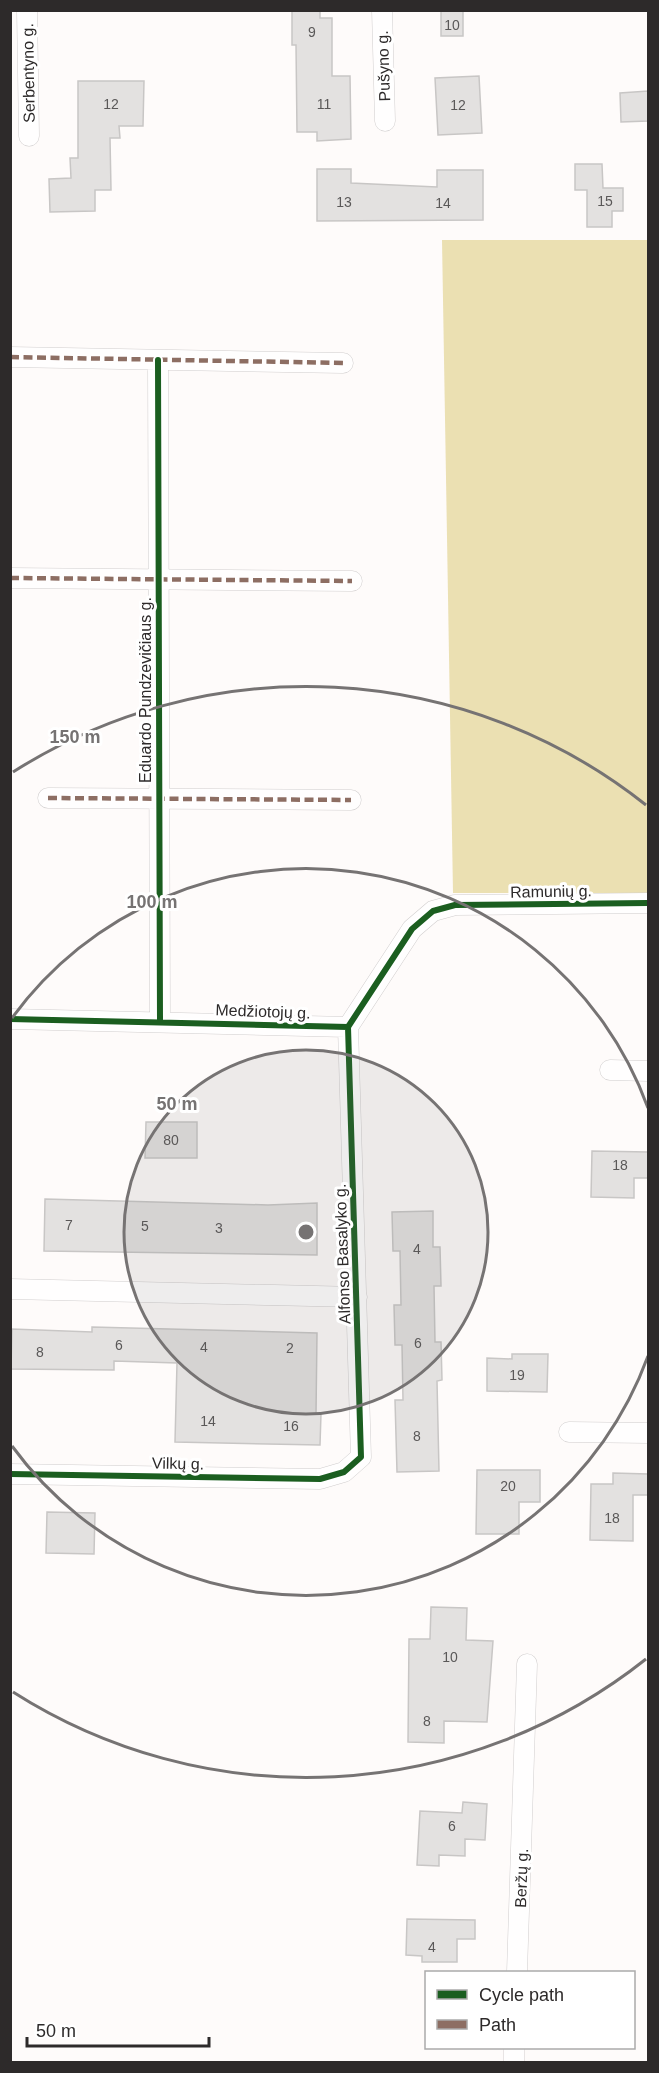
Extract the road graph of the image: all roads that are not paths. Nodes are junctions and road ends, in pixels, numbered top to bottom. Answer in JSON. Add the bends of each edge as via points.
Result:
{"nodes":[{"id":1,"x":27,"y":10,"type":"edge"},
{"id":2,"x":382,"y":10,"type":"edge"},
{"id":3,"x":385,"y":121,"type":"dead end"},
{"id":4,"x":29,"y":136,"type":"dead end"},
{"id":5,"x":10,"y":357,"type":"edge"},
{"id":6,"x":158,"y":360,"type":"junction"},
{"id":7,"x":343,"y":363,"type":"dead end"},
{"id":8,"x":10,"y":578,"type":"edge"},
{"id":9,"x":158,"y":579,"type":"junction"},
{"id":10,"x":352,"y":581,"type":"dead end"},
{"id":11,"x":48,"y":798,"type":"dead end"},
{"id":12,"x":159,"y":799,"type":"junction"},
{"id":13,"x":351,"y":800,"type":"dead end"},
{"id":14,"x":648,"y":903,"type":"edge"},
{"id":15,"x":10,"y":1019,"type":"edge"},
{"id":16,"x":160,"y":1021,"type":"junction"},
{"id":17,"x":348,"y":1027,"type":"junction"},
{"id":18,"x":610,"y":1070,"type":"dead end"},
{"id":19,"x":648,"y":1071,"type":"edge"},
{"id":20,"x":10,"y":1289,"type":"edge"},
{"id":21,"x":357,"y":1297,"type":"junction"},
{"id":22,"x":569,"y":1432,"type":"dead end"},
{"id":23,"x":648,"y":1433,"type":"edge"},
{"id":24,"x":344,"y":1472,"type":"joint"},
{"id":25,"x":10,"y":1474,"type":"edge"},
{"id":26,"x":527,"y":1664,"type":"dead end"},
{"id":27,"x":517,"y":1971,"type":"edge"}],
"edges":[{"from":1,"to":4,"type":"street","name":"Serbentyno g."},
{"from":2,"to":3,"type":"street","name":"Pušyno g."},
{"from":5,"to":6,"type":"street"},
{"from":6,"to":7,"type":"street"},
{"from":6,"to":9,"type":"street","name":"Eduardo Pundzevičiaus g."},
{"from":8,"to":9,"type":"street"},
{"from":9,"to":10,"type":"street"},
{"from":9,"to":12,"type":"street","name":"Eduardo Pundzevičiaus g."},
{"from":11,"to":12,"type":"street"},
{"from":12,"to":13,"type":"street"},
{"from":12,"to":16,"type":"street","name":"Eduardo Pundzevičiaus g."},
{"from":14,"to":17,"type":"street","name":"Ramunių g.","via":[[454,905],[433,911],[412,929]]},
{"from":15,"to":16,"type":"street","name":"Medžiotojų g."},
{"from":16,"to":17,"type":"street","name":"Medžiotojų g."},
{"from":17,"to":21,"type":"street","name":"Alfonso Basalyko g."},
{"from":18,"to":19,"type":"street"},
{"from":20,"to":21,"type":"street"},
{"from":21,"to":24,"type":"street","name":"Alfonso Basalyko g.","via":[[362,1457]]},
{"from":22,"to":23,"type":"street"},
{"from":24,"to":25,"type":"street","name":"Vilkų g.","via":[[320,1479]]},
{"from":26,"to":27,"type":"street","name":"Beržų g."}]}
